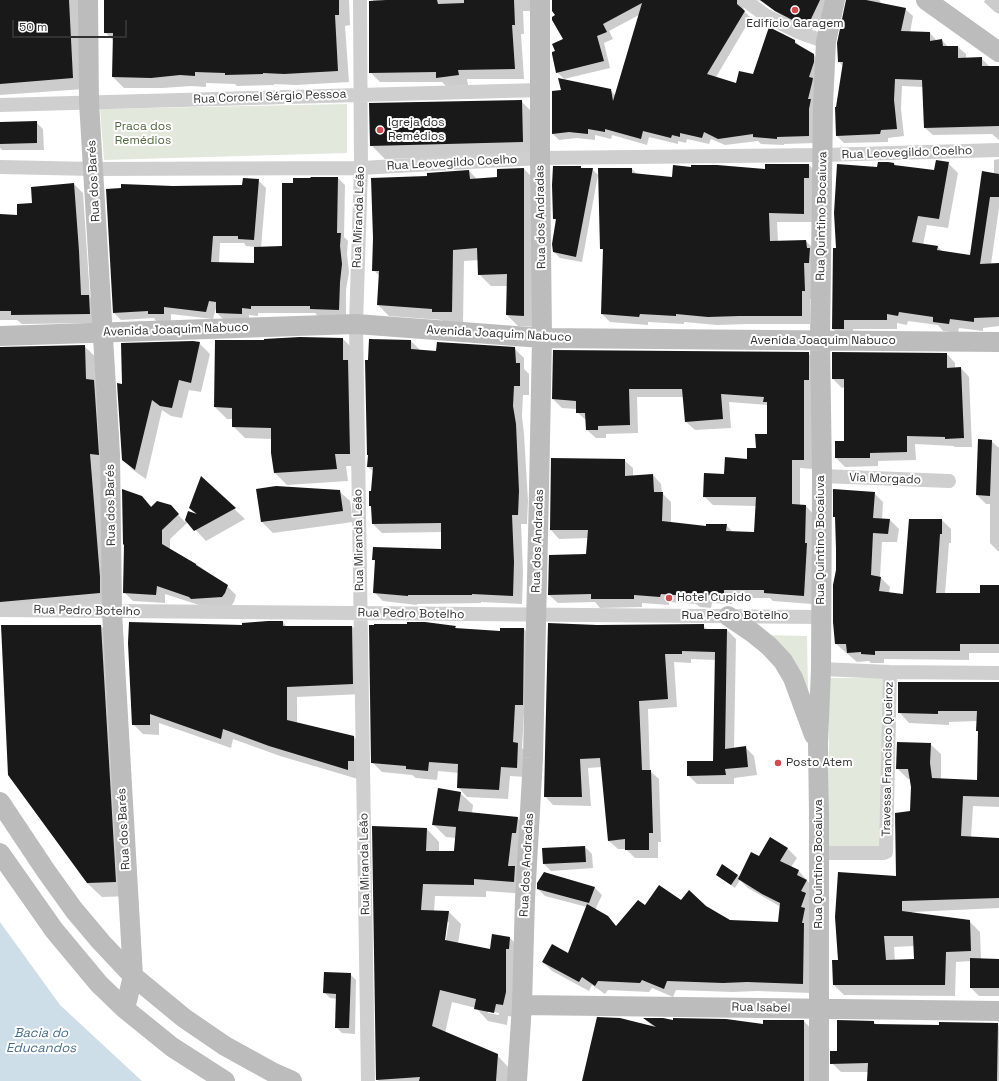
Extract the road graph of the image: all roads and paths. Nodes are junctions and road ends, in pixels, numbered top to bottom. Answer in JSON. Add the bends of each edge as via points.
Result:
{"nodes":[{"id":1,"x":88,"y":0,"type":"edge"},
{"id":2,"x":360,"y":0,"type":"edge"},
{"id":3,"x":540,"y":0,"type":"edge"},
{"id":4,"x":745,"y":0,"type":"edge"},
{"id":5,"x":835,"y":0,"type":"edge"},
{"id":6,"x":926,"y":0,"type":"edge"},
{"id":7,"x":826,"y":42,"type":"junction"},
{"id":8,"x":999,"y":52,"type":"edge"},
{"id":9,"x":540,"y":90,"type":"junction"},
{"id":10,"x":359,"y":95,"type":"junction"},
{"id":11,"x":89,"y":102,"type":"junction"},
{"id":12,"x":0,"y":105,"type":"edge"},
{"id":13,"x":999,"y":150,"type":"edge"},
{"id":14,"x":823,"y":155,"type":"junction"},
{"id":15,"x":540,"y":158,"type":"junction"},
{"id":16,"x":0,"y":167,"type":"edge"},
{"id":17,"x":361,"y":168,"type":"junction"},
{"id":18,"x":93,"y":169,"type":"junction"},
{"id":19,"x":356,"y":324,"type":"junction"},
{"id":20,"x":103,"y":333,"type":"junction"},
{"id":21,"x":0,"y":336,"type":"edge"},
{"id":22,"x":542,"y":338,"type":"junction"},
{"id":23,"x":820,"y":341,"type":"junction"},
{"id":24,"x":999,"y":342,"type":"edge"},
{"id":25,"x":822,"y":476,"type":"junction"},
{"id":26,"x":949,"y":481,"type":"dead end"},
{"id":27,"x":0,"y":610,"type":"edge"},
{"id":28,"x":112,"y":612,"type":"junction"},
{"id":29,"x":360,"y":613,"type":"junction"},
{"id":30,"x":536,"y":615,"type":"junction"},
{"id":31,"x":728,"y":616,"type":"junction"},
{"id":32,"x":821,"y":617,"type":"junction"},
{"id":33,"x":821,"y":669,"type":"junction"},
{"id":34,"x":890,"y":672,"type":"junction"},
{"id":35,"x":999,"y":673,"type":"edge"},
{"id":36,"x":818,"y":744,"type":"junction"},
{"id":37,"x":0,"y":802,"type":"edge"},
{"id":38,"x":0,"y":853,"type":"edge"},
{"id":39,"x":819,"y":853,"type":"junction"},
{"id":40,"x":133,"y":976,"type":"junction"},
{"id":41,"x":522,"y":1005,"type":"junction"},
{"id":42,"x":818,"y":1008,"type":"junction"},
{"id":43,"x":125,"y":1009,"type":"junction"},
{"id":44,"x":999,"y":1011,"type":"edge"},
{"id":45,"x":225,"y":1081,"type":"edge"},
{"id":46,"x":292,"y":1081,"type":"edge"},
{"id":47,"x":368,"y":1081,"type":"edge"},
{"id":48,"x":516,"y":1081,"type":"edge"},
{"id":49,"x":819,"y":1081,"type":"edge"}],
"edges":[{"from":1,"to":11,"type":"street","name":"Rua dos Barés"},
{"from":2,"to":10,"type":"street","name":"Rua Miranda Leão"},
{"from":3,"to":9,"type":"street","name":"Rua dos Andradas"},
{"from":4,"to":7,"type":"street","via":[[765,15],[798,32]]},
{"from":5,"to":7,"type":"street","name":"Rua Quintino Bocaiuva"},
{"from":6,"to":8,"type":"street"},
{"from":7,"to":14,"type":"street","name":"Rua Quintino Bocaiuva"},
{"from":9,"to":10,"type":"street","name":"Rua Coronel Sérgio Pessoa"},
{"from":9,"to":15,"type":"street","name":"Rua dos Andradas"},
{"from":10,"to":11,"type":"street","name":"Rua Coronel Sérgio Pessoa"},
{"from":10,"to":17,"type":"street","name":"Rua Miranda Leão"},
{"from":11,"to":12,"type":"street","name":"Rua Coronel Sérgio Pessoa"},
{"from":11,"to":18,"type":"street","name":"Rua dos Barés"},
{"from":13,"to":14,"type":"street","name":"Rua Leovegildo Coelho"},
{"from":14,"to":15,"type":"street","name":"Rua Leovegildo Coelho"},
{"from":14,"to":23,"type":"street","name":"Rua Quintino Bocaiuva"},
{"from":15,"to":17,"type":"street","name":"Rua Leovegildo Coelho"},
{"from":15,"to":22,"type":"street","name":"Rua dos Andradas"},
{"from":16,"to":18,"type":"street","name":"Rua Leovegildo Coelho"},
{"from":17,"to":18,"type":"street","name":"Rua Leovegildo Coelho"},
{"from":17,"to":19,"type":"street","name":"Rua Miranda Leão"},
{"from":18,"to":20,"type":"street","name":"Rua dos Barés"},
{"from":19,"to":20,"type":"street","name":"Avenida Joaquim Nabuco"},
{"from":19,"to":22,"type":"street","name":"Avenida Joaquim Nabuco"},
{"from":19,"to":29,"type":"street","name":"Rua Miranda Leão"},
{"from":20,"to":21,"type":"street","name":"Avenida Joaquim Nabuco"},
{"from":20,"to":28,"type":"street","name":"Rua dos Barés","via":[[110,454]]},
{"from":22,"to":23,"type":"street","name":"Avenida Joaquim Nabuco"},
{"from":22,"to":30,"type":"street","name":"Rua dos Andradas"},
{"from":23,"to":24,"type":"street","name":"Avenida Joaquim Nabuco"},
{"from":23,"to":25,"type":"street","name":"Rua Quintino Bocaiuva"},
{"from":25,"to":26,"type":"street","name":"Via Morgado"},
{"from":25,"to":32,"type":"street","name":"Rua Quintino Bocaiuva"},
{"from":27,"to":28,"type":"street","name":"Rua Pedro Botelho"},
{"from":28,"to":29,"type":"street","name":"Rua Pedro Botelho"},
{"from":28,"to":40,"type":"street","name":"Rua dos Barés"},
{"from":29,"to":30,"type":"street","name":"Rua Pedro Botelho"},
{"from":29,"to":47,"type":"street","name":"Rua Miranda Leão"},
{"from":30,"to":31,"type":"street","name":"Rua Pedro Botelho"},
{"from":30,"to":41,"type":"street","name":"Rua dos Andradas"},
{"from":31,"to":32,"type":"street","name":"Rua Pedro Botelho"},
{"from":31,"to":36,"type":"street","via":[[769,646],[783,661],[793,678]]},
{"from":32,"to":33,"type":"street","name":"Rua Quintino Bocaiuva"},
{"from":33,"to":34,"type":"street"},
{"from":33,"to":36,"type":"street","name":"Rua Quintino Bocaiuva"},
{"from":34,"to":35,"type":"street"},
{"from":34,"to":39,"type":"street","name":"Travessa Francisco Queiroz","via":[[886,852]]},
{"from":36,"to":39,"type":"street","name":"Rua Quintino Bocaiuva"},
{"from":37,"to":40,"type":"street","via":[[74,910]]},
{"from":38,"to":43,"type":"street","via":[[73,954]]},
{"from":39,"to":42,"type":"street","name":"Rua Quintino Bocaiuva"},
{"from":40,"to":43,"type":"street","name":"Rua dos Barés"},
{"from":40,"to":46,"type":"street","via":[[184,1018],[225,1046]]},
{"from":41,"to":42,"type":"street","name":"Rua Isabel"},
{"from":41,"to":48,"type":"street","name":"Rua dos Andradas"},
{"from":42,"to":44,"type":"street","name":"Rua Isabel"},
{"from":42,"to":49,"type":"street","name":"Rua Quintino Bocaiuva"},
{"from":43,"to":45,"type":"street","via":[[172,1047]]}]}
